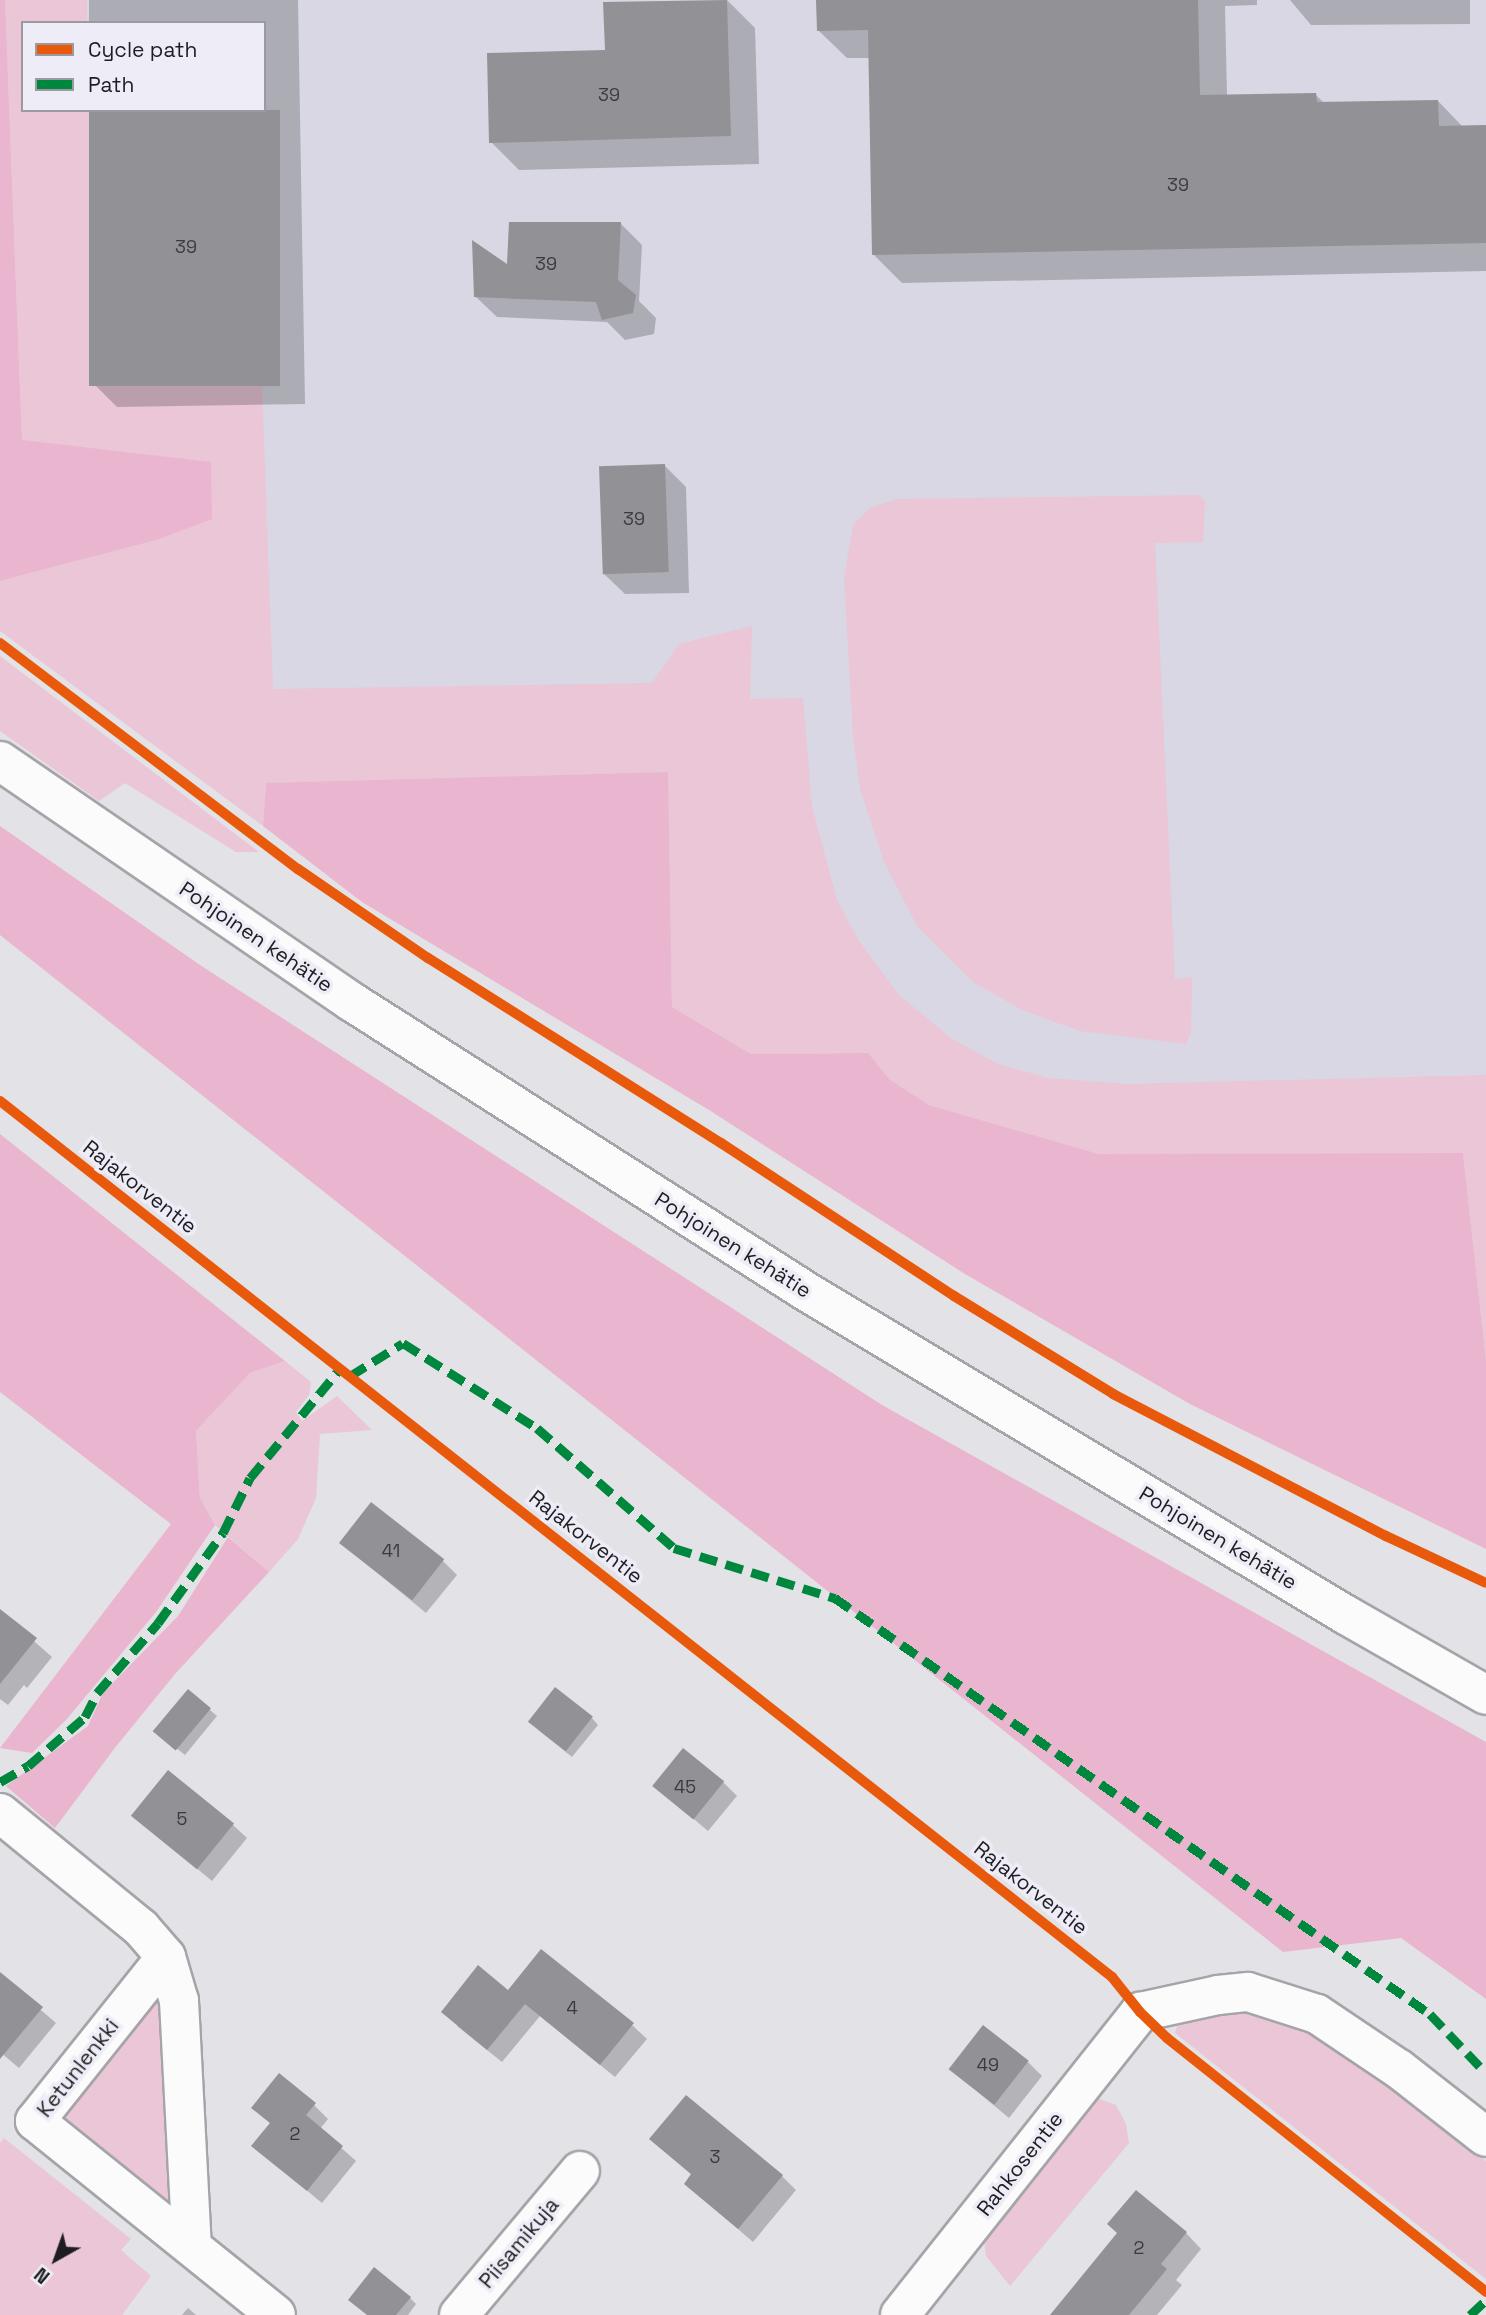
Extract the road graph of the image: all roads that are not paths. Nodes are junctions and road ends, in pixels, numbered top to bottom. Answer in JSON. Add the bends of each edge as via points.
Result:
{"nodes":[{"id":1,"x":0,"y":761,"type":"edge"},
{"id":2,"x":1486,"y":1695,"type":"edge"},
{"id":3,"x":0,"y":1813,"type":"edge"},
{"id":4,"x":166,"y":1957,"type":"junction"},
{"id":5,"x":1486,"y":2137,"type":"edge"},
{"id":6,"x":580,"y":2171,"type":"dead end"},
{"id":7,"x":192,"y":2246,"type":"junction"},
{"id":8,"x":276,"y":2315,"type":"edge"},
{"id":9,"x":459,"y":2315,"type":"edge"},
{"id":10,"x":900,"y":2315,"type":"edge"}],
"edges":[{"from":1,"to":2,"type":"street","name":"Pohjoinen kehätie","via":[[352,1002],[738,1248]]},
{"from":3,"to":4,"type":"street","via":[[141,1928]]},
{"from":4,"to":7,"type":"street","via":[[179,2001]]},
{"from":4,"to":7,"type":"street","name":"Ketunlenkki","via":[[35,2121]]},
{"from":5,"to":10,"type":"street","name":"Rahkosentie","via":[[1399,2069],[1317,2014],[1248,1992],[1140,2012]]},
{"from":6,"to":9,"type":"street","name":"Piisamikuja"},
{"from":7,"to":8,"type":"street","name":"Ketunlenkki"}]}
